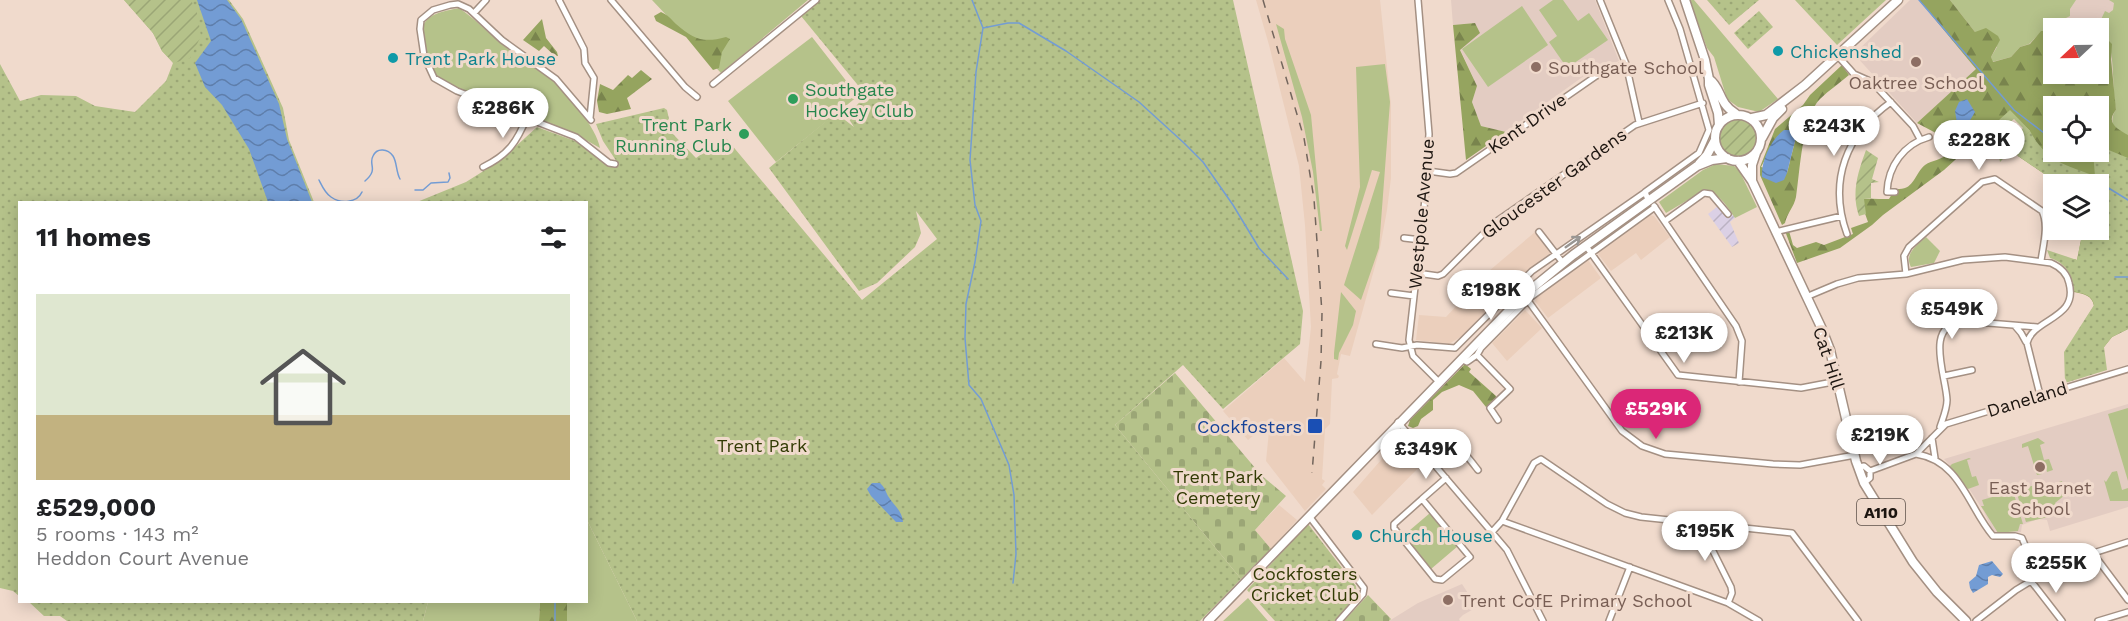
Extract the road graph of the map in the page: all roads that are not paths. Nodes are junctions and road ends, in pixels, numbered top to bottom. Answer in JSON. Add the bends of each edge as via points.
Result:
{"nodes":[{"id":1,"x":486,"y":0,"type":"edge"},
{"id":2,"x":559,"y":0,"type":"edge"},
{"id":3,"x":611,"y":0,"type":"edge"},
{"id":4,"x":816,"y":0,"type":"edge"},
{"id":5,"x":1418,"y":0,"type":"edge"},
{"id":6,"x":1600,"y":0,"type":"edge"},
{"id":7,"x":1668,"y":0,"type":"edge"},
{"id":8,"x":1683,"y":0,"type":"edge"},
{"id":9,"x":1898,"y":0,"type":"edge"},
{"id":10,"x":459,"y":2,"type":"edge"},
{"id":11,"x":474,"y":13,"type":"junction"},
{"id":12,"x":1837,"y":56,"type":"junction"},
{"id":13,"x":1626,"y":64,"type":"junction"},
{"id":14,"x":1709,"y":79,"type":"junction"},
{"id":15,"x":1696,"y":83,"type":"junction"},
{"id":16,"x":713,"y":84,"type":"dead end"},
{"id":17,"x":1805,"y":85,"type":"junction"},
{"id":18,"x":697,"y":97,"type":"dead end"},
{"id":19,"x":1891,"y":102,"type":"junction"},
{"id":20,"x":1703,"y":103,"type":"junction"},
{"id":21,"x":1736,"y":114,"type":"junction"},
{"id":22,"x":527,"y":117,"type":"junction"},
{"id":23,"x":1752,"y":118,"type":"junction"},
{"id":24,"x":1639,"y":122,"type":"junction"},
{"id":25,"x":1719,"y":125,"type":"junction"},
{"id":26,"x":1929,"y":137,"type":"dead end"},
{"id":27,"x":1762,"y":138,"type":"junction"},
{"id":28,"x":1920,"y":139,"type":"junction"},
{"id":29,"x":1715,"y":140,"type":"junction"},
{"id":30,"x":1756,"y":153,"type":"junction"},
{"id":31,"x":1727,"y":158,"type":"junction"},
{"id":32,"x":1738,"y":161,"type":"junction"},
{"id":33,"x":615,"y":164,"type":"dead end"},
{"id":34,"x":1697,"y":166,"type":"junction"},
{"id":35,"x":483,"y":168,"type":"dead end"},
{"id":36,"x":1428,"y":171,"type":"junction"},
{"id":37,"x":1752,"y":181,"type":"junction"},
{"id":38,"x":1895,"y":192,"type":"dead end"},
{"id":39,"x":1644,"y":193,"type":"junction"},
{"id":40,"x":1652,"y":203,"type":"junction"},
{"id":41,"x":1728,"y":214,"type":"dead end"},
{"id":42,"x":1842,"y":216,"type":"junction"},
{"id":43,"x":1606,"y":219,"type":"junction"},
{"id":44,"x":1665,"y":220,"type":"junction"},
{"id":45,"x":1612,"y":228,"type":"junction"},
{"id":46,"x":1539,"y":232,"type":"dead end"},
{"id":47,"x":1775,"y":232,"type":"junction"},
{"id":48,"x":1847,"y":234,"type":"dead end"},
{"id":49,"x":1404,"y":238,"type":"dead end"},
{"id":50,"x":1421,"y":240,"type":"junction"},
{"id":51,"x":1589,"y":249,"type":"junction"},
{"id":52,"x":1556,"y":254,"type":"junction"},
{"id":53,"x":2041,"y":261,"type":"junction"},
{"id":54,"x":1563,"y":263,"type":"junction"},
{"id":55,"x":1417,"y":273,"type":"junction"},
{"id":56,"x":1906,"y":274,"type":"junction"},
{"id":57,"x":1520,"y":282,"type":"junction"},
{"id":58,"x":1391,"y":293,"type":"dead end"},
{"id":59,"x":1527,"y":295,"type":"junction"},
{"id":60,"x":1414,"y":296,"type":"junction"},
{"id":61,"x":1806,"y":297,"type":"junction"},
{"id":62,"x":2015,"y":326,"type":"junction"},
{"id":63,"x":2039,"y":327,"type":"junction"},
{"id":64,"x":2027,"y":343,"type":"junction"},
{"id":65,"x":1376,"y":344,"type":"dead end"},
{"id":66,"x":1409,"y":346,"type":"junction"},
{"id":67,"x":1477,"y":355,"type":"junction"},
{"id":68,"x":1461,"y":359,"type":"junction"},
{"id":69,"x":2128,"y":369,"type":"edge"},
{"id":70,"x":1972,"y":370,"type":"dead end"},
{"id":71,"x":1944,"y":376,"type":"junction"},
{"id":72,"x":1438,"y":381,"type":"junction"},
{"id":73,"x":1838,"y":381,"type":"junction"},
{"id":74,"x":1739,"y":382,"type":"junction"},
{"id":75,"x":2040,"y":395,"type":"junction"},
{"id":76,"x":1947,"y":405,"type":"junction"},
{"id":77,"x":1498,"y":420,"type":"dead end"},
{"id":78,"x":1957,"y":420,"type":"junction"},
{"id":79,"x":1398,"y":422,"type":"junction"},
{"id":80,"x":1941,"y":427,"type":"junction"},
{"id":81,"x":1932,"y":438,"type":"junction"},
{"id":82,"x":1916,"y":454,"type":"junction"},
{"id":83,"x":1855,"y":455,"type":"junction"},
{"id":84,"x":1935,"y":458,"type":"junction"},
{"id":85,"x":1431,"y":460,"type":"junction"},
{"id":86,"x":1858,"y":467,"type":"junction"},
{"id":87,"x":1479,"y":470,"type":"dead end"},
{"id":88,"x":1870,"y":471,"type":"junction"},
{"id":89,"x":1446,"y":478,"type":"junction"},
{"id":90,"x":1864,"y":483,"type":"junction"},
{"id":91,"x":1422,"y":499,"type":"junction"},
{"id":92,"x":1308,"y":516,"type":"junction"},
{"id":93,"x":1502,"y":521,"type":"junction"},
{"id":94,"x":1702,"y":524,"type":"junction"},
{"id":95,"x":1492,"y":532,"type":"junction"},
{"id":96,"x":2128,"y":542,"type":"edge"},
{"id":97,"x":2092,"y":552,"type":"junction"},
{"id":98,"x":1630,"y":567,"type":"junction"},
{"id":99,"x":2038,"y":576,"type":"junction"},
{"id":100,"x":2031,"y":581,"type":"junction"},
{"id":101,"x":2128,"y":600,"type":"edge"},
{"id":102,"x":1728,"y":603,"type":"junction"},
{"id":103,"x":2128,"y":612,"type":"edge"},
{"id":104,"x":1208,"y":621,"type":"edge"},
{"id":105,"x":1339,"y":621,"type":"edge"},
{"id":106,"x":1543,"y":621,"type":"edge"},
{"id":107,"x":1609,"y":621,"type":"edge"},
{"id":108,"x":1759,"y":621,"type":"edge"},
{"id":109,"x":1858,"y":621,"type":"edge"},
{"id":110,"x":1966,"y":621,"type":"edge"},
{"id":111,"x":1976,"y":621,"type":"edge"},
{"id":112,"x":2062,"y":621,"type":"edge"},
{"id":113,"x":2098,"y":621,"type":"edge"}],
"edges":[{"from":1,"to":11,"type":"street"},
{"from":2,"to":11,"type":"street","via":[[594,78],[590,119],[556,79],[502,40]]},
{"from":3,"to":18,"type":"street"},
{"from":4,"to":16,"type":"street"},
{"from":5,"to":36,"type":"street","name":"Westpole Avenue","via":[[1429,134]]},
{"from":6,"to":13,"type":"street"},
{"from":7,"to":15,"type":"street"},
{"from":8,"to":14,"type":"main road"},
{"from":9,"to":12,"type":"main road"},
{"from":10,"to":11,"type":"street"},
{"from":10,"to":22,"type":"street","via":[[434,10],[420,23],[424,56],[434,78],[457,91]]},
{"from":12,"to":17,"type":"main road"},
{"from":12,"to":19,"type":"street"},
{"from":13,"to":24,"type":"street"},
{"from":13,"to":36,"type":"street","name":"Kent Drive","via":[[1596,76],[1456,173]]},
{"from":14,"to":15,"type":"street"},
{"from":14,"to":21,"type":"main road","via":[[1715,83],[1724,105]]},
{"from":14,"to":25,"type":"main road"},
{"from":15,"to":20,"type":"street"},
{"from":17,"to":23,"type":"main road","via":[[1766,115]]},
{"from":17,"to":27,"type":"main road","via":[[1773,118]]},
{"from":19,"to":28,"type":"street"},
{"from":19,"to":42,"type":"street","via":[[1865,124],[1851,144],[1840,183]]},
{"from":20,"to":24,"type":"street","name":"Gloucester Gardens"},
{"from":20,"to":39,"type":"street","via":[[1709,130],[1699,153]]},
{"from":21,"to":23,"type":"main road"},
{"from":21,"to":25,"type":"main road"},
{"from":22,"to":33,"type":"street","via":[[576,137]]},
{"from":22,"to":35,"type":"street","via":[[515,144]]},
{"from":23,"to":27,"type":"main road"},
{"from":24,"to":55,"type":"street","name":"Gloucester Gardens","via":[[1494,223],[1443,274]]},
{"from":25,"to":29,"type":"main road"},
{"from":26,"to":28,"type":"street"},
{"from":27,"to":30,"type":"main road"},
{"from":28,"to":38,"type":"street","via":[[1894,165],[1887,192]]},
{"from":29,"to":31,"type":"main road"},
{"from":29,"to":34,"type":"main road"},
{"from":30,"to":32,"type":"main road"},
{"from":30,"to":37,"type":"main road"},
{"from":31,"to":32,"type":"main road"},
{"from":31,"to":34,"type":"main road"},
{"from":32,"to":37,"type":"main road","name":"Cat Hill","number":"A110"},
{"from":34,"to":40,"type":"main road"},
{"from":36,"to":50,"type":"street","name":"Westpole Avenue"},
{"from":37,"to":47,"type":"main road","name":"Cat Hill","number":"A110"},
{"from":39,"to":40,"type":"street"},
{"from":39,"to":43,"type":"street"},
{"from":40,"to":44,"type":"street"},
{"from":40,"to":45,"type":"main road"},
{"from":40,"to":51,"type":"street"},
{"from":41,"to":44,"type":"street","via":[[1711,194],[1704,193]]},
{"from":42,"to":47,"type":"street"},
{"from":42,"to":48,"type":"street"},
{"from":43,"to":45,"type":"street"},
{"from":52,"to":43,"type":"street","one_way":true},
{"from":44,"to":74,"type":"street","via":[[1740,334]]},
{"from":45,"to":51,"type":"main road"},
{"from":46,"to":52,"type":"street"},
{"from":47,"to":61,"type":"main road","name":"Cat Hill","number":"A110"},
{"from":49,"to":50,"type":"street"},
{"from":50,"to":55,"type":"street","name":"Westpole Avenue"},
{"from":51,"to":54,"type":"main road"},
{"from":51,"to":59,"type":"street"},
{"from":51,"to":74,"type":"street","via":[[1675,372]]},
{"from":52,"to":54,"type":"street"},
{"from":52,"to":57,"type":"street"},
{"from":53,"to":56,"type":"street","via":[[1977,258]]},
{"from":53,"to":56,"type":"street","via":[[2045,225],[2042,211],[1998,180],[1988,180],[1909,247],[1904,256]]},
{"from":53,"to":63,"type":"street","via":[[2062,270],[2070,290],[2061,313]]},
{"from":54,"to":59,"type":"main road"},
{"from":55,"to":60,"type":"street","name":"Westpole Avenue"},
{"from":56,"to":61,"type":"street","via":[[1858,278]]},
{"from":57,"to":59,"type":"street"},
{"from":57,"to":66,"type":"street","via":[[1455,348]]},
{"from":58,"to":60,"type":"street"},
{"from":59,"to":67,"type":"street"},
{"from":59,"to":68,"type":"main road"},
{"from":59,"to":83,"type":"street","via":[[1622,431],[1642,446],[1665,454],[1773,464],[1800,465]]},
{"from":60,"to":66,"type":"street","name":"Westpole Avenue"},
{"from":61,"to":73,"type":"main road","name":"Cat Hill","number":"A110","via":[[1827,343]]},
{"from":62,"to":63,"type":"street"},
{"from":62,"to":64,"type":"street"},
{"from":62,"to":71,"type":"street","via":[[1964,321],[1947,327],[1939,345]]},
{"from":63,"to":64,"type":"street"},
{"from":64,"to":75,"type":"street"},
{"from":65,"to":66,"type":"street"},
{"from":66,"to":72,"type":"street","via":[[1416,360]]},
{"from":67,"to":68,"type":"street","via":[[1467,362]]},
{"from":67,"to":77,"type":"street","via":[[1510,389],[1490,408]]},
{"from":68,"to":72,"type":"main road"},
{"from":69,"to":75,"type":"street","name":"Daneland"},
{"from":70,"to":71,"type":"street"},
{"from":71,"to":76,"type":"street"},
{"from":72,"to":79,"type":"main road"},
{"from":73,"to":74,"type":"street","via":[[1801,388]]},
{"from":73,"to":83,"type":"main road","name":"Cat Hill","number":"A110"},
{"from":75,"to":78,"type":"street","name":"Daneland"},
{"from":76,"to":78,"type":"street"},
{"from":76,"to":80,"type":"street"},
{"from":78,"to":80,"type":"street","name":"Daneland"},
{"from":79,"to":85,"type":"street"},
{"from":79,"to":92,"type":"main road"},
{"from":80,"to":81,"type":"street","name":"Daneland"},
{"from":81,"to":82,"type":"street","name":"Daneland"},
{"from":81,"to":84,"type":"street"},
{"from":82,"to":84,"type":"street"},
{"from":82,"to":88,"type":"street","name":"Daneland"},
{"from":83,"to":86,"type":"main road","name":"Cat Hill","number":"A110"},
{"from":84,"to":99,"type":"street","via":[[1958,482],[1993,536],[2022,538]]},
{"from":85,"to":87,"type":"street","via":[[1454,447]]},
{"from":85,"to":89,"type":"street"},
{"from":86,"to":88,"type":"street"},
{"from":86,"to":90,"type":"main road","name":"Cat Hill","number":"A110"},
{"from":88,"to":90,"type":"street","via":[[1870,478]]},
{"from":89,"to":91,"type":"street"},
{"from":89,"to":95,"type":"street"},
{"from":90,"to":110,"type":"main road","name":"Cat Hill","number":"A110","via":[[1919,571]]},
{"from":91,"to":91,"type":"street","via":[[1470,557],[1442,580],[1435,579],[1394,528]]},
{"from":92,"to":104,"type":"main road"},
{"from":92,"to":105,"type":"street","via":[[1364,588]]},
{"from":93,"to":94,"type":"street","via":[[1534,463],[1541,459],[1625,513]]},
{"from":93,"to":95,"type":"street"},
{"from":93,"to":98,"type":"street"},
{"from":94,"to":102,"type":"street","via":[[1731,587]]},
{"from":94,"to":109,"type":"street","via":[[1792,533]]},
{"from":95,"to":106,"type":"street","via":[[1512,559]]},
{"from":96,"to":97,"type":"street"},
{"from":97,"to":99,"type":"street"},
{"from":97,"to":101,"type":"street"},
{"from":98,"to":102,"type":"street"},
{"from":98,"to":107,"type":"street"},
{"from":99,"to":100,"type":"street"},
{"from":100,"to":111,"type":"street"},
{"from":100,"to":112,"type":"street"},
{"from":102,"to":108,"type":"street"},
{"from":103,"to":113,"type":"street"}]}
